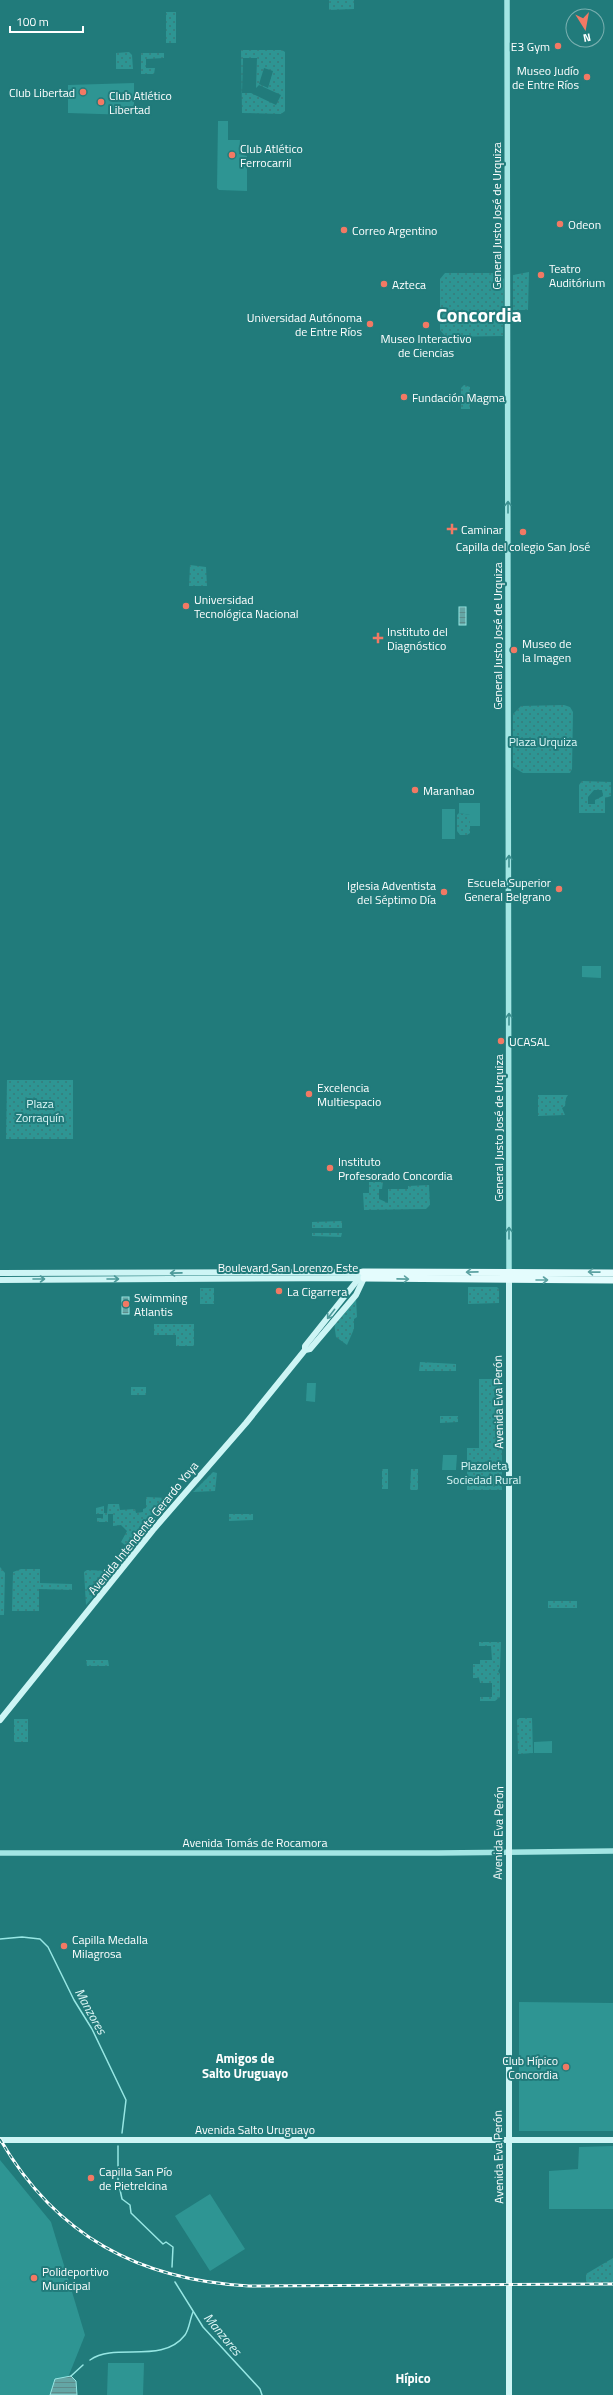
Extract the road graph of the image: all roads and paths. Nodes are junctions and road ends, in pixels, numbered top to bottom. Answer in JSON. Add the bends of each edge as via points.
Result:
{"nodes":[{"id":1,"x":507,"y":0,"type":"edge"},
{"id":2,"x":0,"y":1273,"type":"edge"},
{"id":3,"x":613,"y":1273,"type":"edge"},
{"id":4,"x":362,"y":1276,"type":"junction"},
{"id":5,"x":509,"y":1276,"type":"junction"},
{"id":6,"x":576,"y":1276,"type":"junction"},
{"id":7,"x":0,"y":1280,"type":"edge"},
{"id":8,"x":613,"y":1280,"type":"edge"},
{"id":9,"x":0,"y":1720,"type":"edge"},
{"id":10,"x":509,"y":1851,"type":"junction"},
{"id":11,"x":613,"y":1851,"type":"edge"},
{"id":12,"x":0,"y":1853,"type":"edge"},
{"id":13,"x":0,"y":2140,"type":"edge"},
{"id":14,"x":509,"y":2140,"type":"junction"},
{"id":15,"x":613,"y":2140,"type":"edge"},
{"id":16,"x":509,"y":2395,"type":"edge"}],
"edges":[{"from":5,"to":1,"type":"street","name":"General Justo José de Urquiza","one_way":true},
{"from":4,"to":2,"type":"main road","name":"Boulevard San Lorenzo Este","one_way":true},
{"from":3,"to":6,"type":"main road","one_way":true},
{"from":4,"to":5,"type":"main road","name":"Boulevard San Lorenzo Este"},
{"from":7,"to":4,"type":"main road","name":"Boulevard San Lorenzo Este","one_way":true},
{"from":4,"to":9,"type":"main road","name":"Avenida Intendente Gerardo Yoya","via":[[356,1295],[310,1349],[305,1350],[246,1423],[153,1530]]},
{"from":5,"to":6,"type":"main road","name":"Boulevard San Lorenzo Este"},
{"from":5,"to":10,"type":"main road","name":"Avenida Eva Perón"},
{"from":6,"to":8,"type":"main road"},
{"from":10,"to":11,"type":"street","name":"Avenida Tomás de Rocamora"},
{"from":10,"to":12,"type":"street","name":"Avenida Tomás de Rocamora"},
{"from":10,"to":14,"type":"main road","name":"Avenida Eva Perón"},
{"from":13,"to":14,"type":"main road","name":"Avenida Salto Uruguayo"},
{"from":14,"to":15,"type":"main road","name":"Avenida Salto Uruguayo"},
{"from":14,"to":16,"type":"main road","name":"Avenida Eva Perón"}]}
